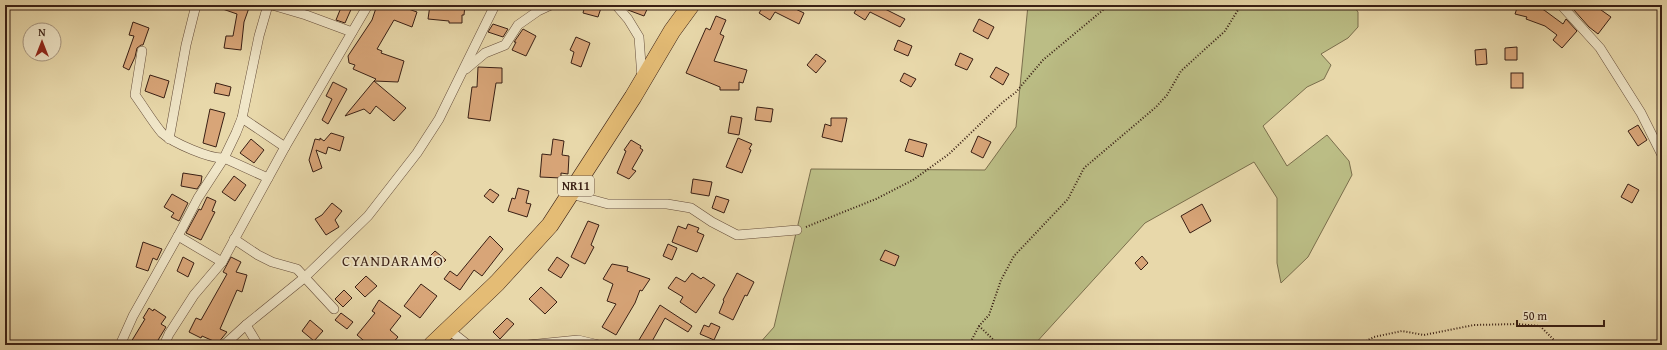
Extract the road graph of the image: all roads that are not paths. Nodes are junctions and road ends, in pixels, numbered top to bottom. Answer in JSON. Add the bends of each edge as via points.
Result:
{"nodes":[{"id":1,"x":196,"y":5,"type":"edge"},
{"id":2,"x":268,"y":5,"type":"edge"},
{"id":3,"x":272,"y":5,"type":"edge"},
{"id":4,"x":368,"y":5,"type":"edge"},
{"id":5,"x":495,"y":5,"type":"edge"},
{"id":6,"x":551,"y":5,"type":"edge"},
{"id":7,"x":616,"y":5,"type":"edge"},
{"id":8,"x":691,"y":5,"type":"edge"},
{"id":9,"x":1561,"y":5,"type":"edge"},
{"id":10,"x":352,"y":32,"type":"junction"},
{"id":11,"x":142,"y":51,"type":"dead end"},
{"id":12,"x":462,"y":73,"type":"junction"},
{"id":13,"x":642,"y":81,"type":"junction"},
{"id":14,"x":242,"y":118,"type":"junction"},
{"id":15,"x":169,"y":138,"type":"junction"},
{"id":16,"x":285,"y":147,"type":"junction"},
{"id":17,"x":1662,"y":155,"type":"edge"},
{"id":18,"x":224,"y":158,"type":"junction"},
{"id":19,"x":268,"y":178,"type":"junction"},
{"id":20,"x":571,"y":194,"type":"junction"},
{"id":21,"x":797,"y":230,"type":"road end"},
{"id":22,"x":178,"y":236,"type":"junction"},
{"id":23,"x":234,"y":239,"type":"junction"},
{"id":24,"x":222,"y":262,"type":"junction"},
{"id":25,"x":304,"y":278,"type":"junction"},
{"id":26,"x":334,"y":309,"type":"dead end"},
{"id":27,"x":246,"y":325,"type":"junction"},
{"id":28,"x":449,"y":330,"type":"junction"},
{"id":29,"x":120,"y":345,"type":"edge"},
{"id":30,"x":164,"y":345,"type":"edge"},
{"id":31,"x":224,"y":345,"type":"edge"},
{"id":32,"x":258,"y":345,"type":"edge"},
{"id":33,"x":432,"y":345,"type":"edge"},
{"id":34,"x":468,"y":345,"type":"edge"},
{"id":35,"x":528,"y":345,"type":"edge"},
{"id":36,"x":599,"y":345,"type":"edge"}],
"edges":[{"from":1,"to":15,"type":"street"},
{"from":2,"to":14,"type":"street"},
{"from":3,"to":10,"type":"street"},
{"from":4,"to":10,"type":"street"},
{"from":5,"to":12,"type":"street"},
{"from":6,"to":12,"type":"street","via":[[518,25],[505,45],[485,53]]},
{"from":7,"to":13,"type":"street","via":[[639,37]]},
{"from":8,"to":13,"type":"highway","number":"NR11"},
{"from":9,"to":17,"type":"street","via":[[1600,48],[1640,113]]},
{"from":10,"to":16,"type":"street"},
{"from":11,"to":15,"type":"street","via":[[135,96]]},
{"from":12,"to":25,"type":"street","via":[[439,120],[368,216]]},
{"from":13,"to":20,"type":"highway","number":"NR11"},
{"from":14,"to":16,"type":"street"},
{"from":14,"to":18,"type":"street"},
{"from":15,"to":18,"type":"street","via":[[204,155]]},
{"from":16,"to":19,"type":"street"},
{"from":18,"to":19,"type":"street"},
{"from":18,"to":22,"type":"street","via":[[198,198]]},
{"from":19,"to":23,"type":"street"},
{"from":20,"to":21,"type":"street","via":[[608,204],[667,204],[691,208],[737,235]]},
{"from":20,"to":28,"type":"highway","number":"NR11","via":[[532,247]]},
{"from":22,"to":24,"type":"street"},
{"from":22,"to":29,"type":"street","via":[[133,316]]},
{"from":23,"to":24,"type":"street"},
{"from":23,"to":25,"type":"street","via":[[272,262],[297,269]]},
{"from":24,"to":30,"type":"street","via":[[194,295]]},
{"from":25,"to":26,"type":"street"},
{"from":25,"to":27,"type":"street"},
{"from":27,"to":31,"type":"street"},
{"from":27,"to":32,"type":"street"},
{"from":28,"to":33,"type":"highway","number":"NR11"},
{"from":28,"to":34,"type":"street"},
{"from":35,"to":36,"type":"street","via":[[578,340]]}]}
